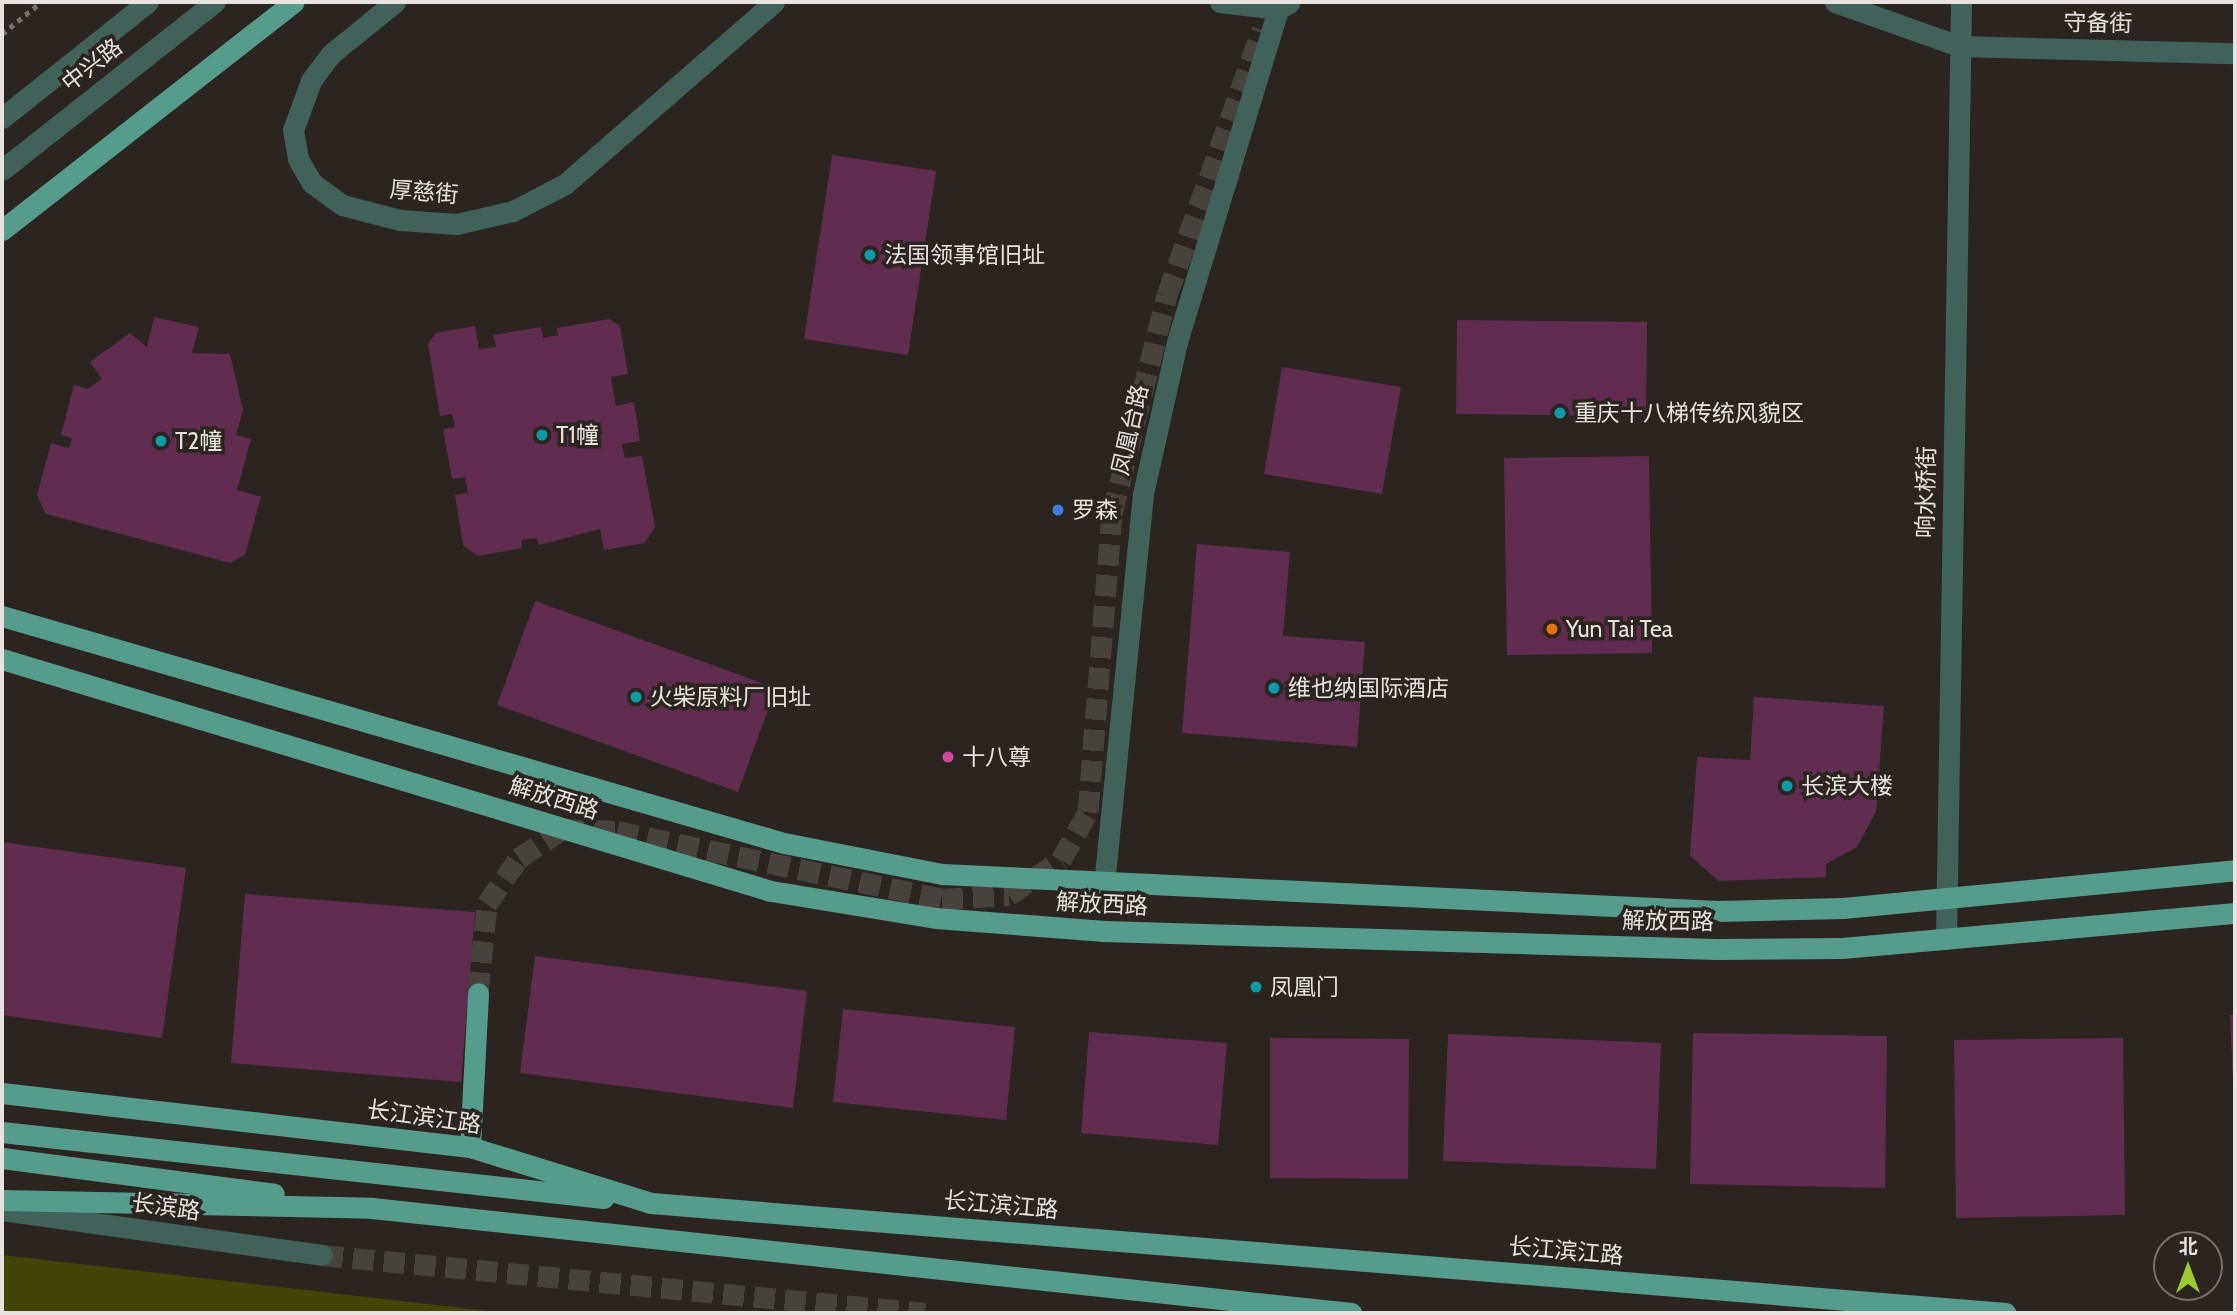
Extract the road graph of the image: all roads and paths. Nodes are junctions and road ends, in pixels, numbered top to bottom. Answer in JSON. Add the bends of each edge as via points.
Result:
{"nodes":[{"id":1,"x":41,"y":2,"type":"edge"},
{"id":2,"x":148,"y":2,"type":"edge"},
{"id":3,"x":215,"y":2,"type":"edge"},
{"id":4,"x":294,"y":2,"type":"edge"},
{"id":5,"x":396,"y":2,"type":"edge"},
{"id":6,"x":774,"y":2,"type":"edge"},
{"id":7,"x":1220,"y":2,"type":"edge"},
{"id":8,"x":1835,"y":2,"type":"edge"},
{"id":9,"x":1962,"y":2,"type":"edge"},
{"id":10,"x":1283,"y":4,"type":"edge"},
{"id":11,"x":2,"y":34,"type":"edge"},
{"id":12,"x":1959,"y":46,"type":"junction"},
{"id":13,"x":2235,"y":53,"type":"edge"},
{"id":14,"x":2,"y":118,"type":"edge"},
{"id":15,"x":2,"y":170,"type":"edge"},
{"id":16,"x":2,"y":230,"type":"edge"},
{"id":17,"x":2,"y":616,"type":"edge"},
{"id":18,"x":2,"y":659,"type":"edge"},
{"id":19,"x":2235,"y":870,"type":"edge"},
{"id":20,"x":1104,"y":885,"type":"junction"},
{"id":21,"x":1947,"y":898,"type":"junction"},
{"id":22,"x":2235,"y":913,"type":"edge"},
{"id":23,"x":1946,"y":939,"type":"junction"},
{"id":24,"x":478,"y":993,"type":"tunnel mouth"},
{"id":25,"x":2,"y":1093,"type":"edge"},
{"id":26,"x":4,"y":1132,"type":"edge"},
{"id":27,"x":470,"y":1147,"type":"junction"},
{"id":28,"x":4,"y":1158,"type":"edge"},
{"id":29,"x":2,"y":1200,"type":"edge"},
{"id":30,"x":651,"y":1203,"type":"junction"},
{"id":31,"x":372,"y":1208,"type":"junction"},
{"id":32,"x":2,"y":1210,"type":"edge"},
{"id":33,"x":322,"y":1255,"type":"tunnel mouth"},
{"id":34,"x":1351,"y":1313,"type":"edge"},
{"id":35,"x":2006,"y":1313,"type":"edge"}],
"edges":[{"from":1,"to":11,"type":"path"},
{"from":2,"to":14,"type":"street","name":"中兴路"},
{"from":3,"to":15,"type":"street","name":"中兴路"},
{"from":4,"to":16,"type":"main road"},
{"from":5,"to":6,"type":"street","name":"厚慈街","via":[[331,54],[311,81],[293,130],[298,159],[312,183],[342,205],[400,220],[457,224],[513,211],[565,184]]},
{"from":7,"to":10,"type":"street"},
{"from":8,"to":12,"type":"street"},
{"from":9,"to":12,"type":"street","name":"响水桥街"},
{"from":10,"to":20,"type":"street","name":"凤凰台路","via":[[1177,342],[1143,494]]},
{"from":12,"to":13,"type":"street","name":"守备街"},
{"from":12,"to":21,"type":"street","name":"响水桥街"},
{"from":17,"to":20,"type":"main road","name":"解放西路","via":[[784,843],[942,874]]},
{"from":18,"to":23,"type":"main road","name":"解放西路","via":[[771,891],[936,918],[1104,931],[1716,949]]},
{"from":19,"to":21,"type":"main road","name":"解放西路"},
{"from":20,"to":21,"type":"main road","name":"解放西路","via":[[1718,911]]},
{"from":21,"to":23,"type":"street","name":"响水桥街"},
{"from":22,"to":23,"type":"main road","name":"解放西路"},
{"from":24,"to":27,"type":"main road"},
{"from":25,"to":27,"type":"main road","name":"长江滨江路"},
{"from":26,"to":30,"type":"main road"},
{"from":27,"to":30,"type":"main road","name":"长江滨江路"},
{"from":28,"to":31,"type":"main road"},
{"from":29,"to":31,"type":"main road"},
{"from":30,"to":35,"type":"main road","name":"长江滨江路"},
{"from":31,"to":34,"type":"main road"},
{"from":32,"to":33,"type":"street","name":"长滨路"}]}
